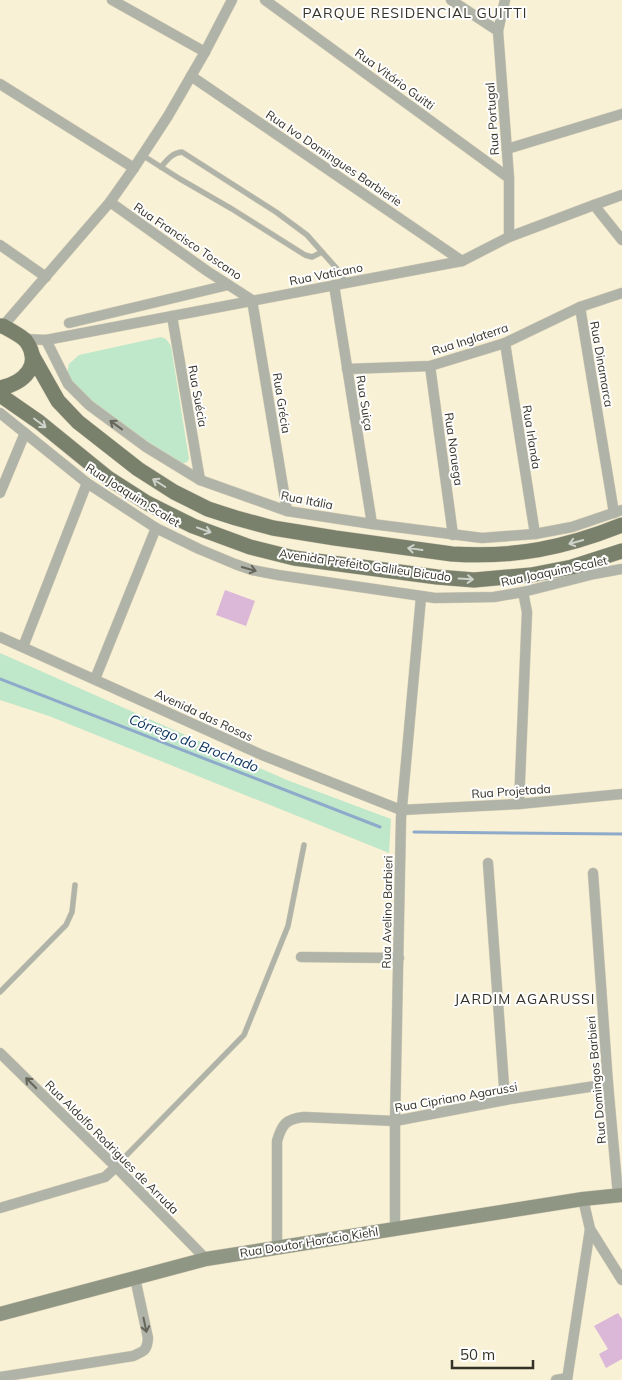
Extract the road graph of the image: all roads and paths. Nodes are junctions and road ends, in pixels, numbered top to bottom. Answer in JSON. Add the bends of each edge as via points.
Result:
{"nodes":[{"id":1,"x":112,"y":0,"type":"edge"},
{"id":2,"x":232,"y":0,"type":"edge"},
{"id":3,"x":265,"y":0,"type":"edge"},
{"id":4,"x":451,"y":0,"type":"edge"},
{"id":5,"x":505,"y":0,"type":"edge"},
{"id":6,"x":498,"y":31,"type":"junction"},
{"id":7,"x":205,"y":52,"type":"junction"},
{"id":8,"x":192,"y":76,"type":"junction"},
{"id":9,"x":0,"y":84,"type":"edge"},
{"id":10,"x":622,"y":114,"type":"edge"},
{"id":11,"x":507,"y":149,"type":"junction"},
{"id":12,"x":142,"y":155,"type":"junction"},
{"id":13,"x":161,"y":167,"type":"junction"},
{"id":14,"x":134,"y":168,"type":"junction"},
{"id":15,"x":509,"y":178,"type":"junction"},
{"id":16,"x":622,"y":195,"type":"edge"},
{"id":17,"x":110,"y":202,"type":"junction"},
{"id":18,"x":594,"y":205,"type":"junction"},
{"id":19,"x":510,"y":237,"type":"junction"},
{"id":20,"x":622,"y":240,"type":"edge"},
{"id":21,"x":0,"y":245,"type":"edge"},
{"id":22,"x":322,"y":252,"type":"junction"},
{"id":23,"x":462,"y":261,"type":"junction"},
{"id":24,"x":46,"y":277,"type":"junction"},
{"id":25,"x":346,"y":283,"type":"junction"},
{"id":26,"x":228,"y":285,"type":"junction"},
{"id":27,"x":334,"y":285,"type":"junction"},
{"id":28,"x":622,"y":293,"type":"edge"},
{"id":29,"x":252,"y":300,"type":"junction"},
{"id":30,"x":580,"y":307,"type":"junction"},
{"id":31,"x":172,"y":316,"type":"junction"},
{"id":32,"x":69,"y":323,"type":"dead end"},
{"id":33,"x":1,"y":326,"type":"edge"},
{"id":34,"x":25,"y":339,"type":"junction"},
{"id":35,"x":46,"y":340,"type":"junction"},
{"id":36,"x":505,"y":343,"type":"junction"},
{"id":37,"x":32,"y":355,"type":"junction"},
{"id":38,"x":430,"y":366,"type":"junction"},
{"id":39,"x":347,"y":368,"type":"junction"},
{"id":40,"x":0,"y":388,"type":"edge"},
{"id":41,"x":0,"y":395,"type":"edge"},
{"id":42,"x":0,"y":413,"type":"edge"},
{"id":43,"x":25,"y":433,"type":"junction"},
{"id":44,"x":200,"y":480,"type":"junction"},
{"id":45,"x":87,"y":483,"type":"junction"},
{"id":46,"x":0,"y":492,"type":"edge"},
{"id":47,"x":287,"y":511,"type":"junction"},
{"id":48,"x":620,"y":516,"type":"edge"},
{"id":49,"x":372,"y":524,"type":"junction"},
{"id":50,"x":156,"y":528,"type":"junction"},
{"id":51,"x":535,"y":534,"type":"junction"},
{"id":52,"x":453,"y":535,"type":"junction"},
{"id":53,"x":622,"y":551,"type":"edge"},
{"id":54,"x":622,"y":569,"type":"edge"},
{"id":55,"x":523,"y":592,"type":"junction"},
{"id":56,"x":421,"y":596,"type":"junction"},
{"id":57,"x":0,"y":636,"type":"edge"},
{"id":58,"x":23,"y":647,"type":"junction"},
{"id":59,"x":95,"y":679,"type":"junction"},
{"id":60,"x":622,"y":794,"type":"edge"},
{"id":61,"x":519,"y":804,"type":"junction"},
{"id":62,"x":401,"y":810,"type":"junction"},
{"id":63,"x":304,"y":845,"type":"dead end"},
{"id":64,"x":488,"y":863,"type":"dead end"},
{"id":65,"x":592,"y":873,"type":"dead end"},
{"id":66,"x":75,"y":885,"type":"dead end"},
{"id":67,"x":301,"y":957,"type":"dead end"},
{"id":68,"x":399,"y":958,"type":"junction"},
{"id":69,"x":0,"y":992,"type":"edge"},
{"id":70,"x":0,"y":1053,"type":"edge"},
{"id":71,"x":608,"y":1084,"type":"junction"},
{"id":72,"x":505,"y":1100,"type":"junction"},
{"id":73,"x":395,"y":1121,"type":"junction"},
{"id":74,"x":116,"y":1167,"type":"junction"},
{"id":75,"x":620,"y":1195,"type":"edge"},
{"id":76,"x":583,"y":1199,"type":"junction"},
{"id":77,"x":0,"y":1208,"type":"edge"},
{"id":78,"x":395,"y":1228,"type":"junction"},
{"id":79,"x":590,"y":1229,"type":"junction"},
{"id":80,"x":276,"y":1247,"type":"junction"},
{"id":81,"x":206,"y":1259,"type":"junction"},
{"id":82,"x":135,"y":1278,"type":"junction"},
{"id":83,"x":622,"y":1280,"type":"edge"},
{"id":84,"x":0,"y":1314,"type":"edge"},
{"id":85,"x":0,"y":1377,"type":"edge"},
{"id":86,"x":567,"y":1379,"type":"edge"},
{"id":87,"x":556,"y":1380,"type":"edge"}],
"edges":[{"from":1,"to":7,"type":"street"},
{"from":2,"to":7,"type":"street"},
{"from":3,"to":15,"type":"street","name":"Rua Vitório Guitti"},
{"from":4,"to":6,"type":"street"},
{"from":5,"to":6,"type":"street","name":"Rua Portugal"},
{"from":6,"to":11,"type":"street","name":"Rua Portugal"},
{"from":7,"to":8,"type":"street"},
{"from":8,"to":12,"type":"street"},
{"from":8,"to":23,"type":"street","name":"Rua Ivo Domingues Barbierie"},
{"from":9,"to":14,"type":"street"},
{"from":10,"to":11,"type":"street"},
{"from":11,"to":15,"type":"street","name":"Rua Portugal"},
{"from":12,"to":13,"type":"lane"},
{"from":12,"to":14,"type":"street"},
{"from":13,"to":22,"type":"lane","via":[[305,255]]},
{"from":13,"to":22,"type":"lane","via":[[171,155],[182,152],[276,212],[307,235]]},
{"from":14,"to":17,"type":"street"},
{"from":15,"to":19,"type":"street","name":"Rua Portugal"},
{"from":16,"to":18,"type":"street","name":"Rua Vaticano"},
{"from":17,"to":24,"type":"street"},
{"from":17,"to":26,"type":"street","name":"Rua Francisco Toscano"},
{"from":18,"to":19,"type":"street","name":"Rua Vaticano"},
{"from":18,"to":20,"type":"street"},
{"from":19,"to":23,"type":"street","name":"Rua Vaticano"},
{"from":21,"to":24,"type":"street"},
{"from":22,"to":25,"type":"lane"},
{"from":23,"to":25,"type":"street","name":"Rua Vaticano"},
{"from":24,"to":33,"type":"street"},
{"from":25,"to":27,"type":"street","name":"Rua Vaticano"},
{"from":26,"to":29,"type":"street","name":"Rua Francisco Toscano"},
{"from":26,"to":32,"type":"street"},
{"from":27,"to":29,"type":"street","name":"Rua Vaticano"},
{"from":27,"to":39,"type":"street","name":"Rua Suiça"},
{"from":28,"to":30,"type":"street","name":"Rua Inglaterra"},
{"from":29,"to":31,"type":"street","name":"Rua Vaticano"},
{"from":29,"to":47,"type":"street","name":"Rua Grécia"},
{"from":30,"to":36,"type":"street","name":"Rua Inglaterra"},
{"from":30,"to":48,"type":"street","name":"Rua Dinamarca"},
{"from":31,"to":35,"type":"street","name":"Rua Vaticano"},
{"from":31,"to":44,"type":"street","name":"Rua Suécia"},
{"from":33,"to":34,"type":"main road"},
{"from":34,"to":35,"type":"street","name":"Rua Vaticano"},
{"from":34,"to":37,"type":"main road","name":"Avenida Prefeito Galileu Bicudo"},
{"from":44,"to":35,"type":"street","name":"Rua Itália","one_way":true,"via":[[146,447],[89,405],[68,384]]},
{"from":36,"to":38,"type":"street","name":"Rua Inglaterra"},
{"from":36,"to":51,"type":"street","name":"Rua Irlanda"},
{"from":37,"to":40,"type":"main road","via":[[25,377]]},
{"from":48,"to":37,"type":"main road","name":"Avenida Prefeito Galileu Bicudo","one_way":true,"via":[[575,542],[506,555],[475,556],[306,534],[236,518],[208,509],[138,470],[78,422],[58,401]]},
{"from":38,"to":39,"type":"street","name":"Rua Inglaterra"},
{"from":38,"to":52,"type":"street","name":"Rua Noruega"},
{"from":39,"to":49,"type":"street","name":"Rua Suiça"},
{"from":41,"to":53,"type":"main road","name":"Avenida Prefeito Galileu Bicudo","one_way":true,"via":[[40,422],[108,478],[147,503],[193,526],[250,547],[294,558],[474,580],[532,575],[572,567]]},
{"from":42,"to":43,"type":"street","name":"Rua Joaquim Scalet"},
{"from":43,"to":45,"type":"street","name":"Rua Joaquim Scalet"},
{"from":43,"to":46,"type":"street"},
{"from":44,"to":47,"type":"street","name":"Rua Itália"},
{"from":45,"to":50,"type":"street","name":"Rua Joaquim Scalet"},
{"from":45,"to":58,"type":"street"},
{"from":47,"to":49,"type":"street","name":"Rua Itália"},
{"from":48,"to":51,"type":"street","name":"Rua Itália"},
{"from":49,"to":52,"type":"street","name":"Rua Itália"},
{"from":50,"to":56,"type":"street","name":"Rua Joaquim Scalet","one_way":true,"via":[[252,570]]},
{"from":50,"to":59,"type":"street"},
{"from":51,"to":52,"type":"street","name":"Rua Itália","via":[[482,538]]},
{"from":54,"to":55,"type":"street","name":"Rua Joaquim Scalet"},
{"from":55,"to":56,"type":"street","name":"Rua Joaquim Scalet","via":[[494,597]]},
{"from":55,"to":61,"type":"street","via":[[527,612]]},
{"from":56,"to":62,"type":"street","name":"Rua Avelino Barbieri"},
{"from":57,"to":58,"type":"street","name":"Avenida das Rosas"},
{"from":58,"to":59,"type":"street","name":"Avenida das Rosas"},
{"from":59,"to":62,"type":"street","name":"Avenida das Rosas","via":[[262,755]]},
{"from":60,"to":61,"type":"street","name":"Rua Projetada"},
{"from":61,"to":62,"type":"street","name":"Rua Projetada"},
{"from":62,"to":68,"type":"street","name":"Rua Avelino Barbieri"},
{"from":63,"to":74,"type":"lane","via":[[288,926],[244,1035]]},
{"from":64,"to":72,"type":"street"},
{"from":65,"to":71,"type":"street","name":"Rua Domingos Barbieri"},
{"from":66,"to":69,"type":"lane","via":[[72,912],[66,925]]},
{"from":67,"to":68,"type":"street"},
{"from":68,"to":73,"type":"street","name":"Rua Avelino Barbieri"},
{"from":74,"to":70,"type":"street","name":"Rua Aldolfo Rodrigues de Arruda","one_way":true},
{"from":71,"to":72,"type":"street","name":"Rua Cipriano Agarussi"},
{"from":71,"to":75,"type":"street","name":"Rua Domingos Barbieri"},
{"from":72,"to":73,"type":"street","name":"Rua Cipriano Agarussi"},
{"from":73,"to":78,"type":"street","name":"Rua Avelino Barbieri"},
{"from":73,"to":80,"type":"street","name":"Rua Cipriano Agarussi","via":[[304,1117],[286,1122],[277,1141]]},
{"from":74,"to":77,"type":"street","via":[[105,1177]]},
{"from":74,"to":81,"type":"street","name":"Rua Aldolfo Rodrigues de Arruda"},
{"from":75,"to":76,"type":"street","name":"Rua Doutor Horácio Kiehl"},
{"from":76,"to":78,"type":"street","name":"Rua Doutor Horácio Kiehl"},
{"from":76,"to":79,"type":"street"},
{"from":78,"to":80,"type":"street","name":"Rua Doutor Horácio Kiehl"},
{"from":79,"to":83,"type":"street"},
{"from":79,"to":86,"type":"street"},
{"from":80,"to":81,"type":"street","name":"Rua Doutor Horácio Kiehl"},
{"from":81,"to":82,"type":"street","name":"Rua Doutor Horácio Kiehl"},
{"from":82,"to":84,"type":"street","name":"Rua Doutor Horácio Kiehl"},
{"from":82,"to":85,"type":"street","one_way":true,"via":[[148,1338],[144,1351],[133,1356]]},
{"from":86,"to":87,"type":"street"}]}
